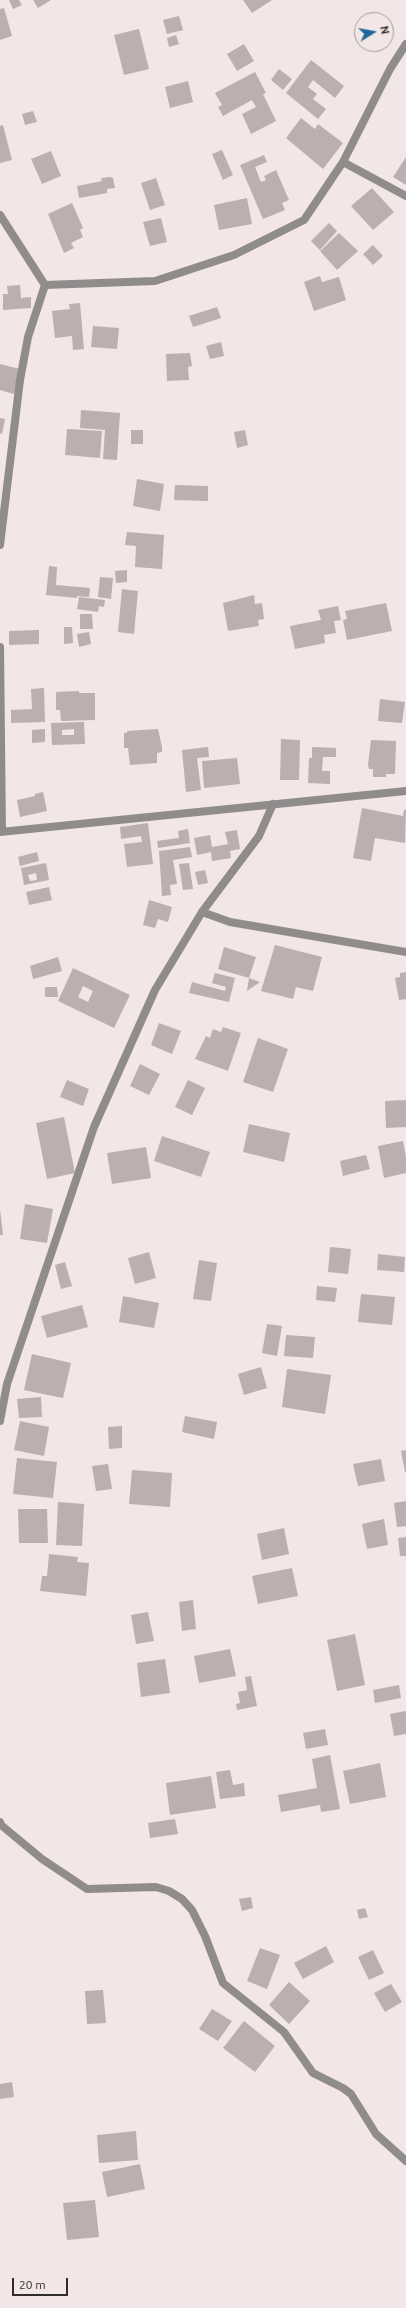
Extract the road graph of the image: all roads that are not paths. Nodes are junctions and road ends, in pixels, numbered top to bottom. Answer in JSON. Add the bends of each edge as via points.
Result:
{"nodes":[{"id":1,"x":406,"y":44,"type":"edge"},
{"id":2,"x":343,"y":162,"type":"junction"},
{"id":3,"x":406,"y":196,"type":"edge"},
{"id":4,"x":0,"y":215,"type":"edge"},
{"id":5,"x":45,"y":285,"type":"junction"},
{"id":6,"x":0,"y":545,"type":"edge"},
{"id":7,"x":0,"y":647,"type":"edge"},
{"id":8,"x":406,"y":791,"type":"edge"},
{"id":9,"x":274,"y":804,"type":"junction"},
{"id":10,"x":1,"y":832,"type":"edge"},
{"id":11,"x":202,"y":912,"type":"junction"},
{"id":12,"x":406,"y":952,"type":"edge"},
{"id":13,"x":0,"y":1421,"type":"edge"},
{"id":14,"x":0,"y":1822,"type":"edge"},
{"id":15,"x":406,"y":2161,"type":"edge"}],
"edges":[{"from":1,"to":2,"type":"street"},
{"from":2,"to":3,"type":"street"},
{"from":2,"to":5,"type":"street","via":[[304,220],[234,255],[155,281]]},
{"from":4,"to":5,"type":"street"},
{"from":5,"to":6,"type":"street","via":[[28,337],[20,380]]},
{"from":7,"to":10,"type":"street"},
{"from":8,"to":9,"type":"street"},
{"from":9,"to":10,"type":"street"},
{"from":9,"to":11,"type":"street","via":[[258,836]]},
{"from":11,"to":12,"type":"street","via":[[230,922]]},
{"from":11,"to":13,"type":"street","via":[[155,990],[94,1127],[8,1384]]},
{"from":14,"to":15,"type":"street","via":[[42,1859],[87,1888],[156,1887],[182,1899],[192,1910],[205,1936],[222,1983],[284,2032],[313,2073],[351,2094],[376,2134]]}]}
